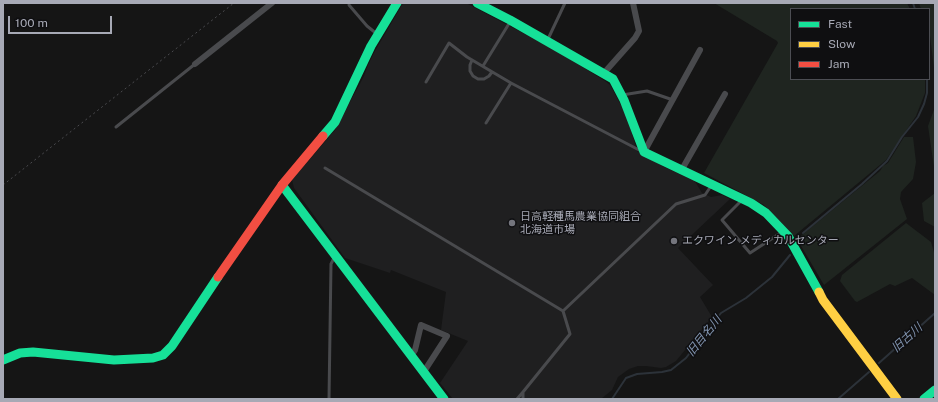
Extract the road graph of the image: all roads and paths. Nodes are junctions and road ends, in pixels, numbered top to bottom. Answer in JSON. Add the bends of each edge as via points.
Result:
{"nodes":[{"id":1,"x":234,"y":3,"type":"edge"},
{"id":2,"x":272,"y":3,"type":"edge"},
{"id":3,"x":397,"y":3,"type":"edge"},
{"id":4,"x":477,"y":3,"type":"edge"},
{"id":5,"x":565,"y":3,"type":"edge"},
{"id":6,"x":633,"y":3,"type":"edge"},
{"id":7,"x":349,"y":5,"type":"dead end"},
{"id":8,"x":510,"y":20,"type":"junction"},
{"id":9,"x":378,"y":34,"type":"junction"},
{"id":10,"x":547,"y":41,"type":"junction"},
{"id":11,"x":700,"y":50,"type":"dead end"},
{"id":12,"x":472,"y":60,"type":"junction"},
{"id":13,"x":195,"y":64,"type":"joint"},
{"id":14,"x":483,"y":66,"type":"junction"},
{"id":15,"x":492,"y":72,"type":"junction"},
{"id":16,"x":604,"y":73,"type":"junction"},
{"id":17,"x":426,"y":82,"type":"dead end"},
{"id":18,"x":511,"y":83,"type":"junction"},
{"id":19,"x":725,"y":94,"type":"dead end"},
{"id":20,"x":622,"y":95,"type":"junction"},
{"id":21,"x":673,"y":100,"type":"junction"},
{"id":22,"x":486,"y":123,"type":"dead end"},
{"id":23,"x":116,"y":127,"type":"dead end"},
{"id":24,"x":644,"y":152,"type":"junction"},
{"id":25,"x":325,"y":168,"type":"dead end"},
{"id":26,"x":681,"y":171,"type":"junction"},
{"id":27,"x":282,"y":184,"type":"junction"},
{"id":28,"x":3,"y":185,"type":"edge"},
{"id":29,"x":712,"y":185,"type":"junction"},
{"id":30,"x":743,"y":200,"type":"junction"},
{"id":31,"x":783,"y":231,"type":"junction"},
{"id":32,"x":335,"y":256,"type":"junction"},
{"id":33,"x":564,"y":311,"type":"junction"},
{"id":34,"x":411,"y":356,"type":"junction"},
{"id":35,"x":3,"y":360,"type":"edge"},
{"id":36,"x":423,"y":373,"type":"junction"},
{"id":37,"x":935,"y":390,"type":"edge"},
{"id":38,"x":523,"y":392,"type":"junction"},
{"id":39,"x":329,"y":399,"type":"edge"},
{"id":40,"x":444,"y":399,"type":"edge"},
{"id":41,"x":517,"y":399,"type":"edge"},
{"id":42,"x":523,"y":399,"type":"edge"},
{"id":43,"x":897,"y":399,"type":"edge"},
{"id":44,"x":924,"y":399,"type":"edge"}],
"edges":[{"from":1,"to":28,"type":"path"},
{"from":2,"to":13,"type":"street"},
{"from":3,"to":9,"type":"street"},
{"from":4,"to":8,"type":"street"},
{"from":5,"to":10,"type":"lane"},
{"from":6,"to":16,"type":"street","via":[[639,32]]},
{"from":7,"to":9,"type":"lane","via":[[367,26]]},
{"from":8,"to":10,"type":"street"},
{"from":8,"to":14,"type":"lane"},
{"from":9,"to":27,"type":"street","via":[[335,122]]},
{"from":10,"to":16,"type":"street"},
{"from":11,"to":21,"type":"street"},
{"from":12,"to":14,"type":"lane"},
{"from":12,"to":15,"type":"lane","via":[[470,71],[473,76],[484,79]]},
{"from":12,"to":17,"type":"lane","via":[[449,43]]},
{"from":13,"to":23,"type":"lane"},
{"from":14,"to":15,"type":"lane"},
{"from":15,"to":18,"type":"lane"},
{"from":16,"to":20,"type":"street","via":[[613,79]]},
{"from":18,"to":22,"type":"lane"},
{"from":18,"to":24,"type":"lane"},
{"from":19,"to":26,"type":"street"},
{"from":20,"to":21,"type":"lane","via":[[647,91]]},
{"from":20,"to":24,"type":"street"},
{"from":21,"to":24,"type":"street"},
{"from":24,"to":26,"type":"street"},
{"from":25,"to":33,"type":"lane"},
{"from":26,"to":29,"type":"street"},
{"from":27,"to":32,"type":"street"},
{"from":27,"to":35,"type":"street","via":[[172,346],[163,355],[114,360],[33,352]]},
{"from":29,"to":30,"type":"street"},
{"from":29,"to":33,"type":"lane","via":[[705,195],[676,204]]},
{"from":30,"to":31,"type":"street","via":[[766,213]]},
{"from":30,"to":31,"type":"lane","via":[[722,220],[750,253]]},
{"from":31,"to":43,"type":"street","via":[[823,300]]},
{"from":32,"to":34,"type":"street"},
{"from":32,"to":39,"type":"lane","via":[[331,264]]},
{"from":33,"to":38,"type":"lane","via":[[570,334]]},
{"from":34,"to":36,"type":"street"},
{"from":34,"to":36,"type":"street","via":[[421,326],[447,336]]},
{"from":36,"to":40,"type":"street"},
{"from":37,"to":44,"type":"street"},
{"from":38,"to":41,"type":"lane"},
{"from":38,"to":42,"type":"lane"}]}
